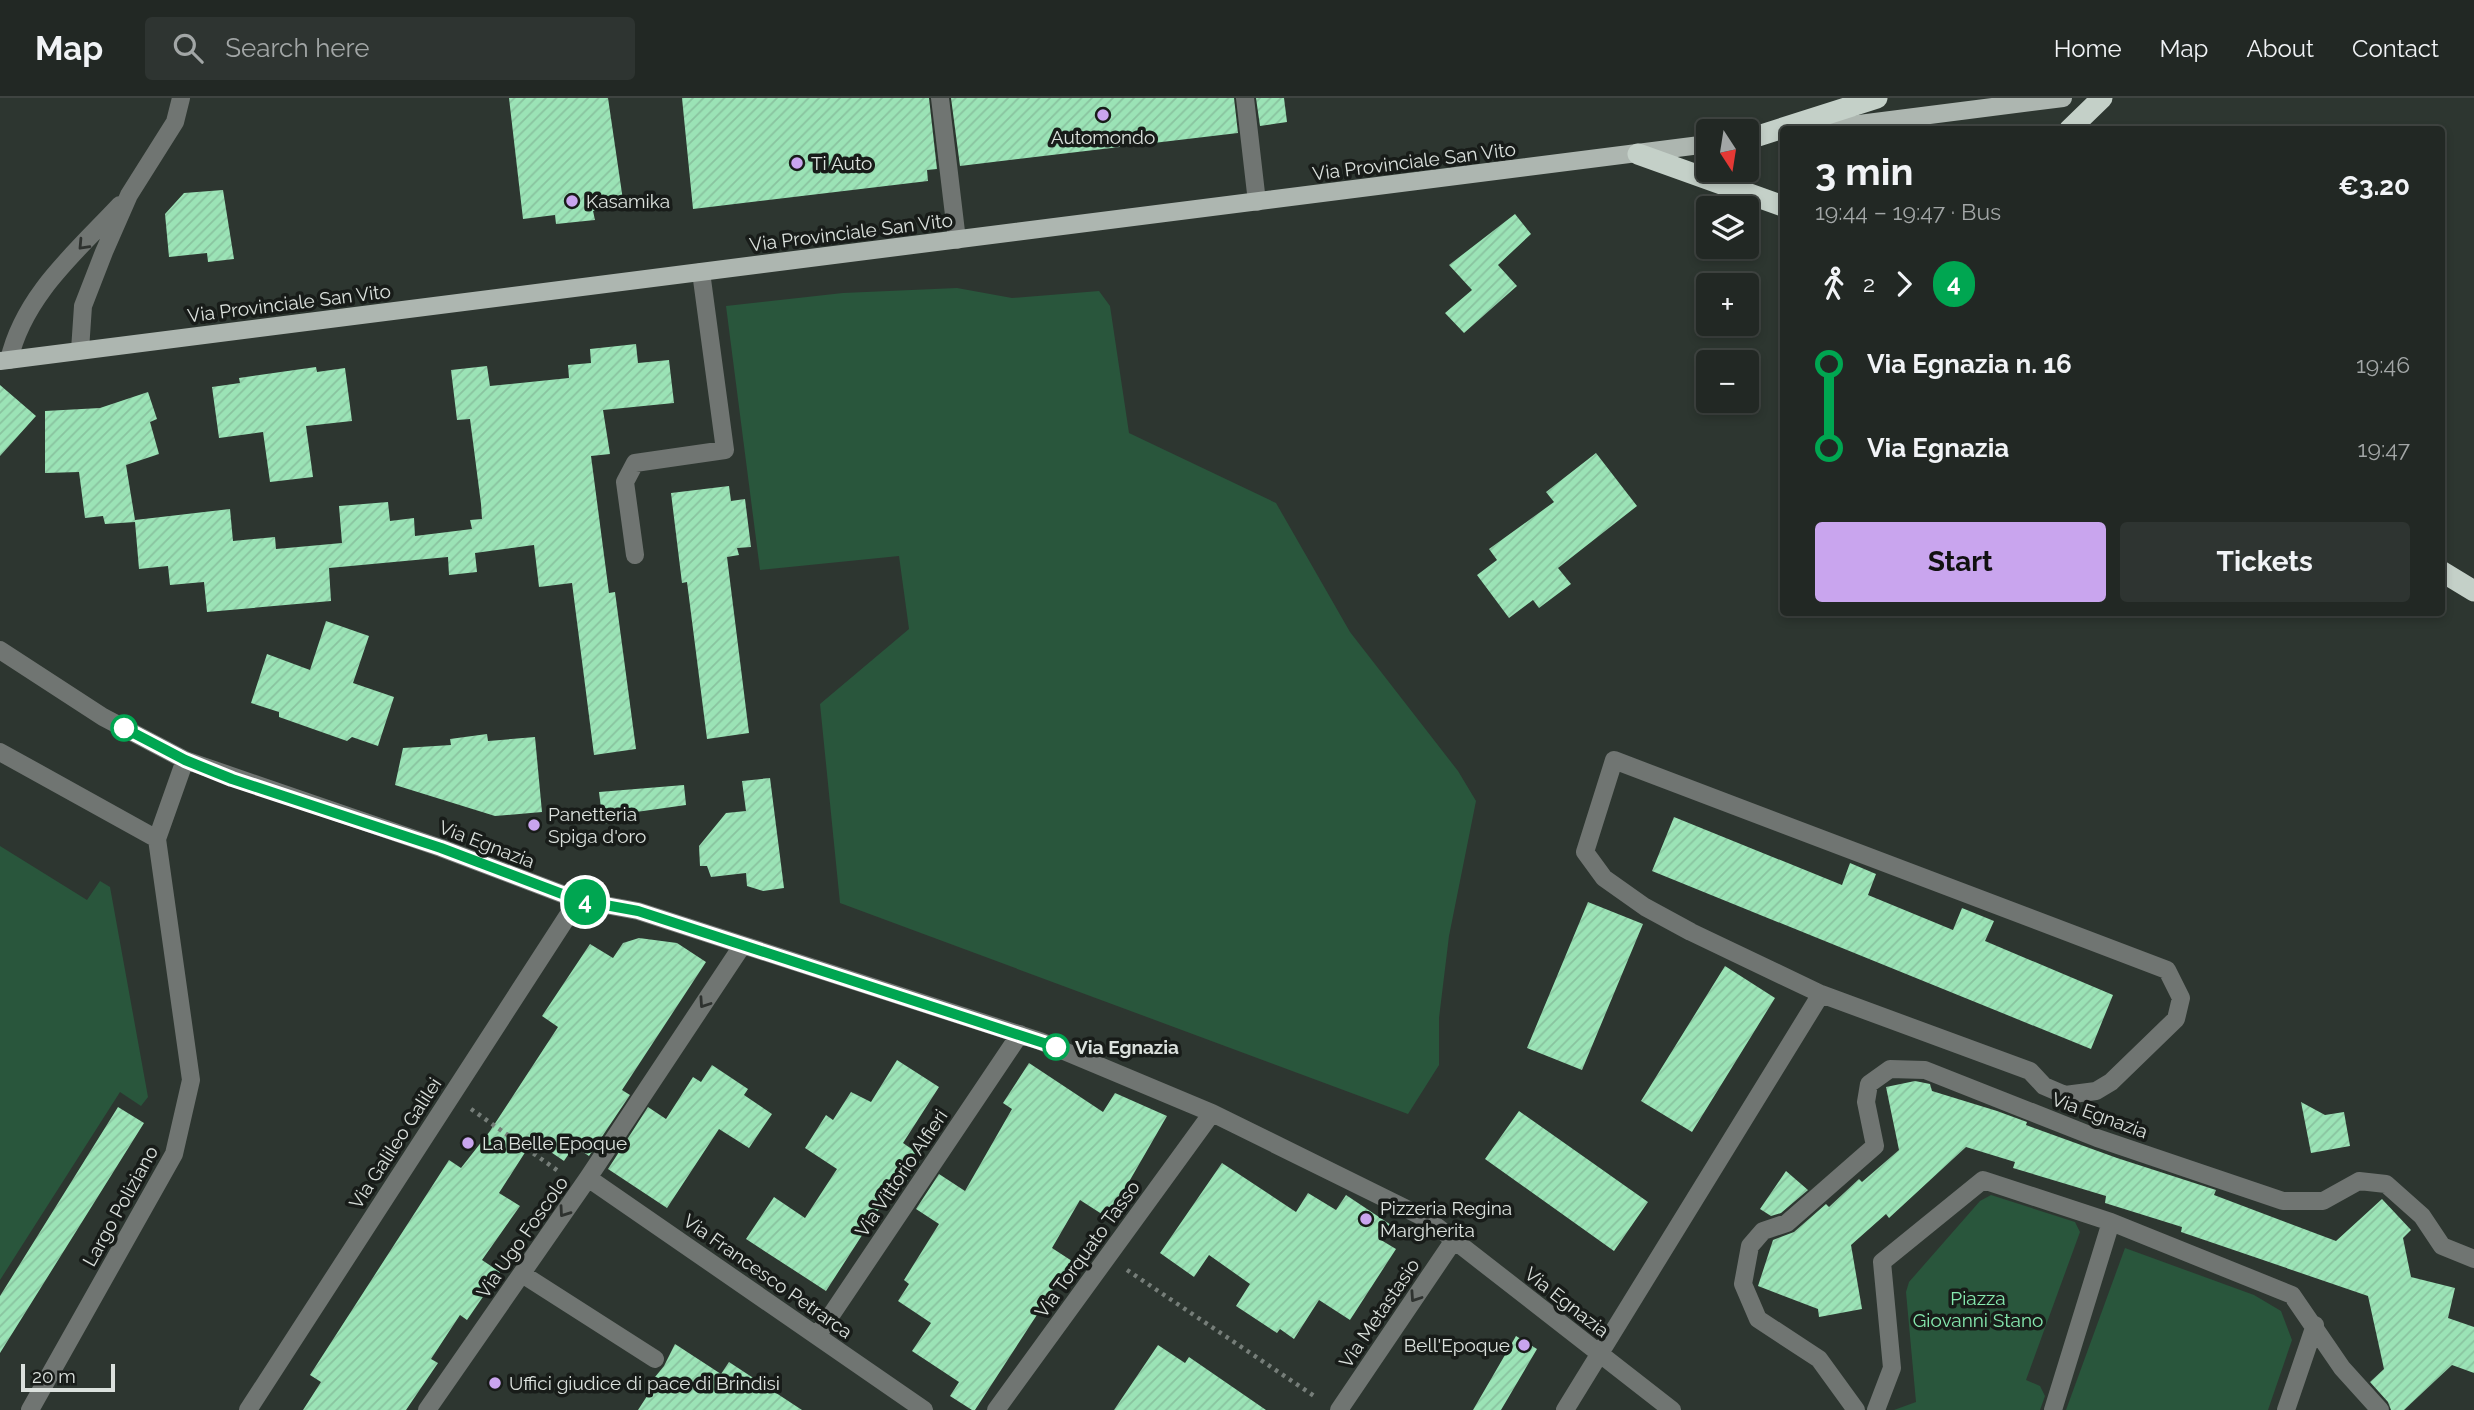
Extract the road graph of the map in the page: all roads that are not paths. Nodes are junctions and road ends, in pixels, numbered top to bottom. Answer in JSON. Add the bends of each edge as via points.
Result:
{"nodes":[{"id":1,"x":181,"y":98,"type":"edge"},
{"id":2,"x":940,"y":98,"type":"edge"},
{"id":3,"x":1245,"y":98,"type":"edge"},
{"id":4,"x":1877,"y":98,"type":"edge"},
{"id":5,"x":2063,"y":98,"type":"edge"},
{"id":6,"x":2102,"y":98,"type":"edge"},
{"id":7,"x":1787,"y":126,"type":"edge"},
{"id":8,"x":1843,"y":126,"type":"edge"},
{"id":9,"x":2073,"y":126,"type":"edge"},
{"id":10,"x":1780,"y":128,"type":"edge"},
{"id":11,"x":1780,"y":133,"type":"edge"},
{"id":12,"x":1759,"y":135,"type":"edge"},
{"id":13,"x":1759,"y":136,"type":"edge"},
{"id":14,"x":1696,"y":146,"type":"edge"},
{"id":15,"x":1638,"y":154,"type":"junction"},
{"id":16,"x":129,"y":195,"type":"junction"},
{"id":17,"x":1257,"y":202,"type":"junction"},
{"id":18,"x":1780,"y":205,"type":"edge"},
{"id":19,"x":957,"y":240,"type":"junction"},
{"id":20,"x":701,"y":272,"type":"junction"},
{"id":21,"x":80,"y":351,"type":"junction"},
{"id":22,"x":4,"y":360,"type":"edge"},
{"id":23,"x":635,"y":555,"type":"dead end"},
{"id":24,"x":2445,"y":573,"type":"edge"},
{"id":25,"x":2474,"y":591,"type":"edge"},
{"id":26,"x":0,"y":650,"type":"edge"},
{"id":27,"x":0,"y":752,"type":"edge"},
{"id":28,"x":185,"y":760,"type":"junction"},
{"id":29,"x":157,"y":839,"type":"junction"},
{"id":30,"x":578,"y":900,"type":"junction"},
{"id":31,"x":742,"y":946,"type":"junction"},
{"id":32,"x":1821,"y":994,"type":"junction"},
{"id":33,"x":1020,"y":1034,"type":"junction"},
{"id":34,"x":1212,"y":1113,"type":"junction"},
{"id":35,"x":585,"y":1183,"type":"junction"},
{"id":36,"x":2111,"y":1222,"type":"junction"},
{"id":37,"x":1454,"y":1240,"type":"junction"},
{"id":38,"x":2474,"y":1259,"type":"edge"},
{"id":39,"x":522,"y":1273,"type":"junction"},
{"id":40,"x":2315,"y":1325,"type":"junction"},
{"id":41,"x":817,"y":1336,"type":"junction"},
{"id":42,"x":1601,"y":1356,"type":"junction"},
{"id":43,"x":654,"y":1359,"type":"dead end"},
{"id":44,"x":1331,"y":1406,"type":"edge"},
{"id":45,"x":30,"y":1410,"type":"edge"},
{"id":46,"x":248,"y":1410,"type":"edge"},
{"id":47,"x":427,"y":1410,"type":"edge"},
{"id":48,"x":924,"y":1410,"type":"edge"},
{"id":49,"x":996,"y":1410,"type":"edge"},
{"id":50,"x":1565,"y":1410,"type":"edge"},
{"id":51,"x":1672,"y":1410,"type":"edge"},
{"id":52,"x":1856,"y":1410,"type":"edge"},
{"id":53,"x":1876,"y":1410,"type":"edge"},
{"id":54,"x":2053,"y":1410,"type":"edge"},
{"id":55,"x":2286,"y":1410,"type":"edge"},
{"id":56,"x":2380,"y":1410,"type":"edge"}],
"edges":[{"from":1,"to":16,"type":"street","via":[[176,122]]},
{"from":2,"to":19,"type":"street"},
{"from":3,"to":17,"type":"street"},
{"from":4,"to":7,"type":"highway"},
{"from":5,"to":8,"type":"main road"},
{"from":6,"to":9,"type":"highway"},
{"from":10,"to":12,"type":"highway"},
{"from":11,"to":13,"type":"main road"},
{"from":14,"to":15,"type":"main road","name":"Via Provinciale San Vito"},
{"from":15,"to":17,"type":"main road","name":"Via Provinciale San Vito"},
{"from":15,"to":18,"type":"highway"},
{"from":16,"to":21,"type":"street","via":[[83,306]]},
{"from":16,"to":22,"type":"street","one_way":true,"via":[[38,293]]},
{"from":17,"to":19,"type":"main road","name":"Via Provinciale San Vito"},
{"from":19,"to":20,"type":"main road","name":"Via Provinciale San Vito"},
{"from":20,"to":21,"type":"main road","name":"Via Provinciale San Vito"},
{"from":20,"to":23,"type":"street","via":[[725,450],[635,463],[625,482]]},
{"from":21,"to":22,"type":"main road","name":"Via Provinciale San Vito"},
{"from":24,"to":25,"type":"highway"},
{"from":26,"to":28,"type":"street","name":"Via Egnazia","via":[[103,717]]},
{"from":27,"to":29,"type":"street"},
{"from":28,"to":29,"type":"street","name":"Largo Poliziano"},
{"from":28,"to":30,"type":"street","name":"Via Egnazia"},
{"from":29,"to":45,"type":"street","name":"Largo Poliziano","via":[[191,1080],[174,1154]]},
{"from":30,"to":31,"type":"street","name":"Via Egnazia","via":[[638,911]]},
{"from":30,"to":46,"type":"street","name":"Via Galileo Galilei"},
{"from":31,"to":33,"type":"street","name":"Via Egnazia"},
{"from":31,"to":35,"type":"street","name":"Via Ugo Foscolo","one_way":true},
{"from":32,"to":32,"type":"street","via":[[2030,1071],[2045,1086],[2065,1095],[2096,1091],[2111,1082],[2176,1019],[2181,998],[2167,970],[1614,760],[1585,852],[1604,878],[1691,932]]},
{"from":32,"to":42,"type":"street"},
{"from":33,"to":34,"type":"street","name":"Via Egnazia"},
{"from":33,"to":41,"type":"street","name":"Via Vittorio Alfieri"},
{"from":34,"to":37,"type":"street","name":"Via Egnazia","via":[[1427,1219]]},
{"from":34,"to":49,"type":"street","name":"Via Torquato Tasso"},
{"from":35,"to":39,"type":"street","name":"Via Ugo Foscolo","one_way":true},
{"from":35,"to":41,"type":"street","name":"Via Francesco Petrarca"},
{"from":36,"to":40,"type":"street","via":[[2292,1295]]},
{"from":36,"to":53,"type":"street","via":[[1983,1180],[1882,1262],[1892,1368]]},
{"from":36,"to":54,"type":"street"},
{"from":37,"to":42,"type":"street","name":"Via Egnazia"},
{"from":37,"to":44,"type":"street","name":"Via Metastasio","one_way":true},
{"from":38,"to":52,"type":"street","name":"Via Egnazia","via":[[2442,1246],[2422,1216],[2386,1184],[2360,1181],[2323,1201],[2283,1201],[2097,1138],[1925,1070],[1890,1069],[1868,1083],[1866,1102],[1875,1146],[1787,1223],[1763,1231],[1750,1247],[1743,1284],[1758,1319],[1819,1359]]},
{"from":39,"to":43,"type":"street"},
{"from":39,"to":47,"type":"street","name":"Via Ugo Foscolo"},
{"from":40,"to":55,"type":"street"},
{"from":40,"to":56,"type":"street"},
{"from":41,"to":48,"type":"street","name":"Via Francesco Petrarca"},
{"from":42,"to":50,"type":"street"},
{"from":42,"to":51,"type":"street","name":"Via Egnazia"}]}
